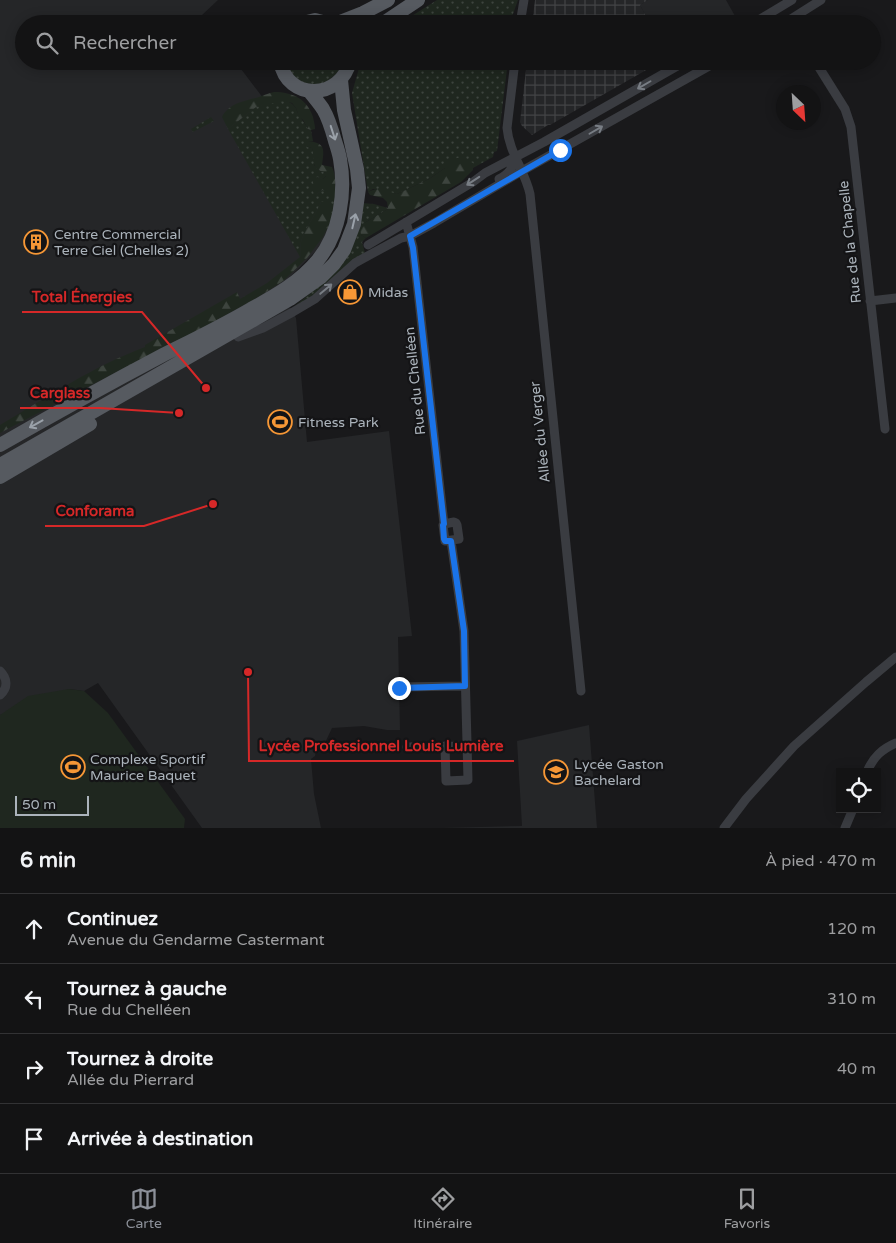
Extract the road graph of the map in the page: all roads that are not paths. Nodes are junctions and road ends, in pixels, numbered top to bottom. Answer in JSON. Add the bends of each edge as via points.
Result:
{"nodes":[{"id":1,"x":388,"y":0,"type":"edge"},
{"id":2,"x":418,"y":0,"type":"edge"},
{"id":3,"x":524,"y":0,"type":"edge"},
{"id":4,"x":792,"y":0,"type":"edge"},
{"id":5,"x":821,"y":0,"type":"edge"},
{"id":6,"x":782,"y":7,"type":"junction"},
{"id":7,"x":358,"y":15,"type":"edge"},
{"id":8,"x":396,"y":15,"type":"edge"},
{"id":9,"x":522,"y":15,"type":"edge"},
{"id":10,"x":768,"y":15,"type":"edge"},
{"id":11,"x":785,"y":15,"type":"edge"},
{"id":12,"x":799,"y":15,"type":"edge"},
{"id":13,"x":282,"y":70,"type":"edge"},
{"id":14,"x":347,"y":70,"type":"edge"},
{"id":15,"x":514,"y":70,"type":"edge"},
{"id":16,"x":670,"y":70,"type":"edge"},
{"id":17,"x":691,"y":70,"type":"edge"},
{"id":18,"x":702,"y":70,"type":"edge"},
{"id":19,"x":821,"y":70,"type":"edge"},
{"id":20,"x":341,"y":80,"type":"junction"},
{"id":21,"x":309,"y":91,"type":"junction"},
{"id":22,"x":622,"y":115,"type":"junction"},
{"id":23,"x":588,"y":117,"type":"junction"},
{"id":24,"x":515,"y":156,"type":"junction"},
{"id":25,"x":522,"y":171,"type":"junction"},
{"id":26,"x":406,"y":232,"type":"junction"},
{"id":27,"x":368,"y":245,"type":"dead end"},
{"id":28,"x":321,"y":277,"type":"junction"},
{"id":29,"x":896,"y":298,"type":"edge"},
{"id":30,"x":870,"y":301,"type":"junction"},
{"id":31,"x":234,"y":319,"type":"junction"},
{"id":32,"x":238,"y":337,"type":"junction"},
{"id":33,"x":885,"y":430,"type":"dead end"},
{"id":34,"x":0,"y":445,"type":"edge"},
{"id":35,"x":0,"y":457,"type":"edge"},
{"id":36,"x":0,"y":465,"type":"edge"},
{"id":37,"x":0,"y":477,"type":"edge"},
{"id":38,"x":896,"y":657,"type":"edge"},
{"id":39,"x":0,"y":671,"type":"edge"},
{"id":40,"x":465,"y":686,"type":"junction"},
{"id":41,"x":399,"y":688,"type":"dead end"},
{"id":42,"x":580,"y":691,"type":"dead end"},
{"id":43,"x":0,"y":695,"type":"edge"},
{"id":44,"x":896,"y":743,"type":"edge"},
{"id":45,"x":445,"y":746,"type":"junction"},
{"id":46,"x":466,"y":746,"type":"junction"},
{"id":47,"x":407,"y":747,"type":"dead end"},
{"id":48,"x":869,"y":768,"type":"edge"},
{"id":49,"x":851,"y":813,"type":"edge"},
{"id":50,"x":724,"y":828,"type":"edge"},
{"id":51,"x":845,"y":828,"type":"edge"}],
"edges":[{"from":1,"to":7,"type":"main road"},
{"from":2,"to":8,"type":"main road"},
{"from":3,"to":9,"type":"street"},
{"from":4,"to":6,"type":"street"},
{"from":5,"to":12,"type":"street"},
{"from":6,"to":10,"type":"street"},
{"from":6,"to":11,"type":"street"},
{"from":13,"to":21,"type":"main road","via":[[299,88]]},
{"from":14,"to":20,"type":"main road"},
{"from":15,"to":24,"type":"street","name":"Allée du Verger","via":[[507,128]]},
{"from":16,"to":23,"type":"street","one_way":true},
{"from":17,"to":22,"type":"street","via":[[636,102]]},
{"from":18,"to":22,"type":"street"},
{"from":19,"to":30,"type":"street","name":"Rue de la Chapelle","via":[[845,109],[850,127]]},
{"from":20,"to":21,"type":"main road","via":[[323,90]]},
{"from":28,"to":20,"type":"main road","one_way":true,"via":[[339,258],[348,241],[359,188]]},
{"from":21,"to":31,"type":"main road","one_way":true,"via":[[326,114],[340,160],[342,200],[332,236],[319,258],[297,280]]},
{"from":25,"to":22,"type":"street","one_way":true},
{"from":23,"to":24,"type":"street"},
{"from":23,"to":25,"type":"street","via":[[580,128],[529,156]]},
{"from":24,"to":25,"type":"street","name":"Allée du Verger"},
{"from":24,"to":26,"type":"street","via":[[485,173]]},
{"from":25,"to":26,"type":"street"},
{"from":25,"to":42,"type":"street","name":"Allée du Verger","via":[[530,194]]},
{"from":26,"to":27,"type":"street"},
{"from":32,"to":26,"type":"street","one_way":true,"via":[[293,312],[324,291],[355,263]]},
{"from":26,"to":40,"type":"street","name":"Rue du Chelléen","via":[[413,248],[444,539],[451,541],[464,631]]},
{"from":28,"to":32,"type":"main road","via":[[305,295]]},
{"from":28,"to":36,"type":"main road","via":[[278,306]]},
{"from":29,"to":30,"type":"street"},
{"from":30,"to":33,"type":"street","name":"Rue de la Chapelle"},
{"from":31,"to":34,"type":"main road","one_way":true},
{"from":31,"to":35,"type":"main road"},
{"from":32,"to":37,"type":"main road"},
{"from":38,"to":50,"type":"street","via":[[794,746]]},
{"from":39,"to":43,"type":"street","via":[[7,686]]},
{"from":40,"to":41,"type":"street"},
{"from":40,"to":46,"type":"street","name":"Rue du Chelléen"},
{"from":44,"to":48,"type":"street","via":[[878,754]]},
{"from":45,"to":46,"type":"street"},
{"from":45,"to":46,"type":"street","name":"Rue du Chelléen","via":[[446,781],[468,780]]},
{"from":45,"to":47,"type":"street"},
{"from":49,"to":51,"type":"street"}]}
